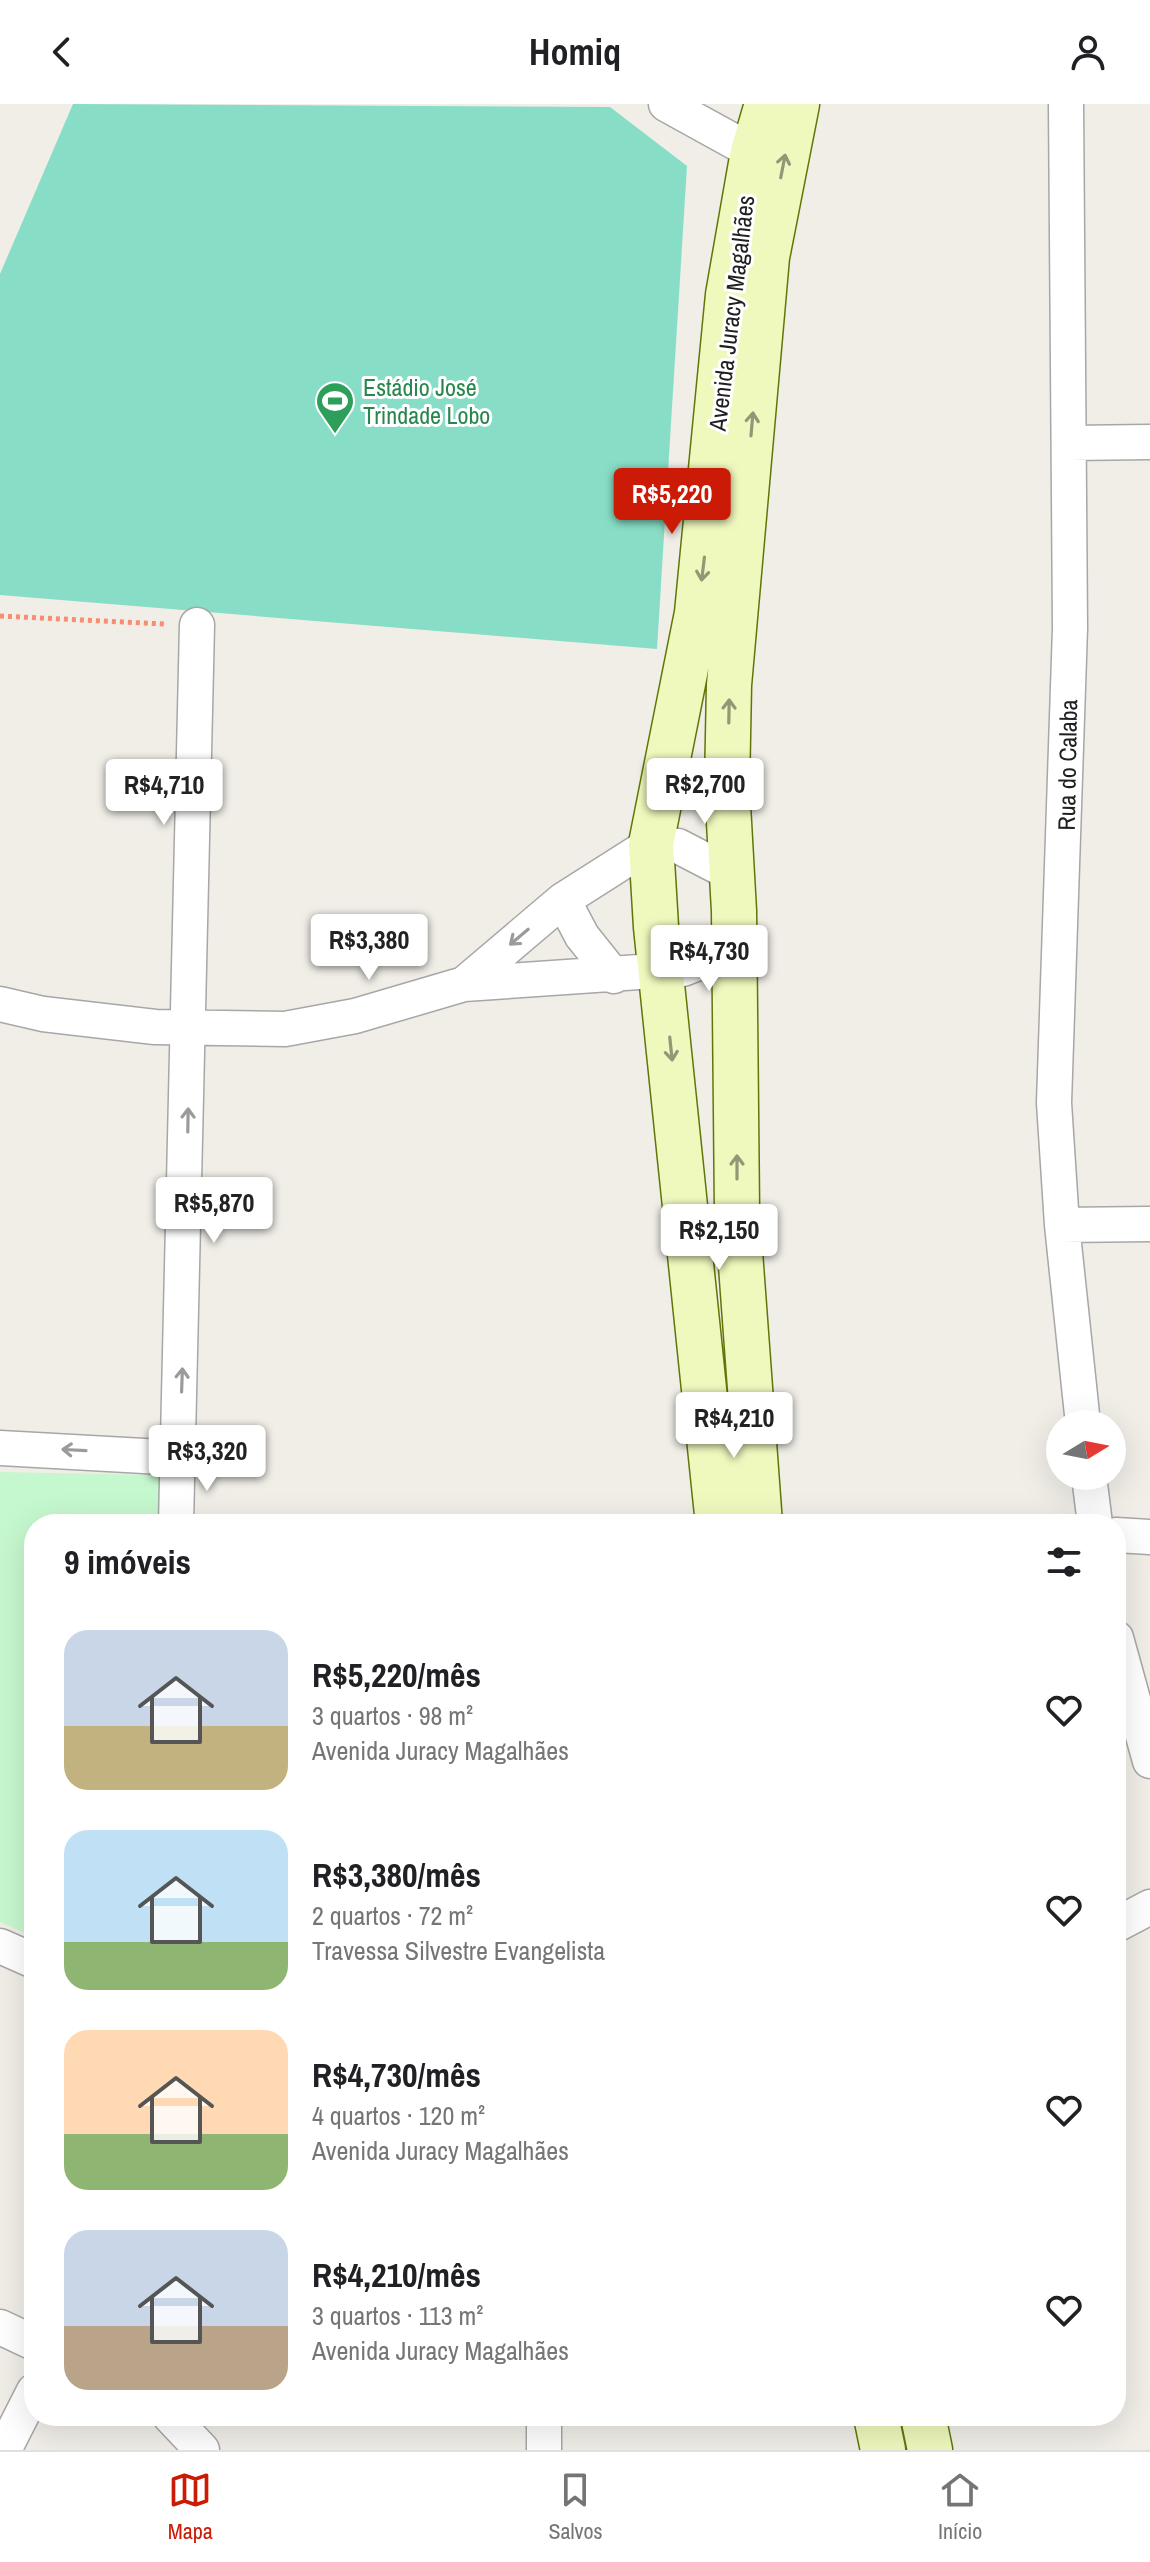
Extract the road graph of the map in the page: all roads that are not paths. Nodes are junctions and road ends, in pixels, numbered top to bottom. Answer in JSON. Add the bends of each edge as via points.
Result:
{"nodes":[{"id":1,"x":666,"y":104,"type":"edge"},
{"id":2,"x":767,"y":104,"type":"edge"},
{"id":3,"x":797,"y":104,"type":"edge"},
{"id":4,"x":1066,"y":104,"type":"edge"},
{"id":5,"x":753,"y":152,"type":"junction"},
{"id":6,"x":1150,"y":442,"type":"edge"},
{"id":7,"x":1070,"y":443,"type":"junction"},
{"id":8,"x":197,"y":625,"type":"road end"},
{"id":9,"x":651,"y":844,"type":"junction"},
{"id":10,"x":732,"y":874,"type":"junction"},
{"id":11,"x":563,"y":900,"type":"junction"},
{"id":12,"x":735,"y":949,"type":"junction"},
{"id":13,"x":663,"y":972,"type":"junction"},
{"id":14,"x":614,"y":976,"type":"junction"},
{"id":15,"x":464,"y":984,"type":"junction"},
{"id":16,"x":0,"y":1004,"type":"edge"},
{"id":17,"x":190,"y":1030,"type":"junction"},
{"id":18,"x":1150,"y":1224,"type":"edge"},
{"id":19,"x":1062,"y":1225,"type":"junction"},
{"id":20,"x":744,"y":1305,"type":"junction"},
{"id":21,"x":698,"y":1308,"type":"junction"},
{"id":22,"x":1082,"y":1410,"type":"edge"},
{"id":23,"x":752,"y":1424,"type":"junction"},
{"id":24,"x":708,"y":1429,"type":"junction"},
{"id":25,"x":0,"y":1448,"type":"edge"},
{"id":26,"x":180,"y":1458,"type":"junction"},
{"id":27,"x":1091,"y":1490,"type":"edge"},
{"id":28,"x":177,"y":1514,"type":"edge"},
{"id":29,"x":717,"y":1514,"type":"edge"},
{"id":30,"x":759,"y":1514,"type":"edge"},
{"id":31,"x":1094,"y":1514,"type":"edge"},
{"id":32,"x":1126,"y":1536,"type":"edge"},
{"id":33,"x":1150,"y":1537,"type":"edge"},
{"id":34,"x":1126,"y":1674,"type":"edge"},
{"id":35,"x":1150,"y":1761,"type":"edge"},
{"id":36,"x":1150,"y":1907,"type":"edge"},
{"id":37,"x":1126,"y":1920,"type":"edge"},
{"id":38,"x":0,"y":1946,"type":"edge"},
{"id":39,"x":24,"y":1957,"type":"edge"},
{"id":40,"x":0,"y":2327,"type":"edge"},
{"id":41,"x":24,"y":2338,"type":"edge"},
{"id":42,"x":24,"y":2411,"type":"edge"},
{"id":43,"x":179,"y":2426,"type":"edge"},
{"id":44,"x":544,"y":2426,"type":"edge"},
{"id":45,"x":878,"y":2426,"type":"edge"},
{"id":46,"x":925,"y":2426,"type":"edge"},
{"id":47,"x":4,"y":2450,"type":"edge"},
{"id":48,"x":202,"y":2450,"type":"edge"},
{"id":49,"x":544,"y":2450,"type":"edge"},
{"id":50,"x":883,"y":2450,"type":"edge"},
{"id":51,"x":930,"y":2450,"type":"edge"}],
"edges":[{"from":1,"to":5,"type":"street"},
{"from":2,"to":5,"type":"main road","name":"Avenida Juracy Magalhães"},
{"from":10,"to":3,"type":"main road","name":"Avenida Juracy Magalhães","one_way":true,"via":[[729,685],[767,257]]},
{"from":4,"to":7,"type":"street","name":"Rua do Calaba"},
{"from":5,"to":9,"type":"main road","name":"Avenida Juracy Magalhães","one_way":true,"via":[[728,295],[697,613]]},
{"from":6,"to":7,"type":"street"},
{"from":7,"to":19,"type":"street","name":"Rua do Calaba","via":[[1067,769],[1054,1103]]},
{"from":8,"to":17,"type":"street"},
{"from":9,"to":10,"type":"street","via":[[678,846]]},
{"from":9,"to":11,"type":"street"},
{"from":9,"to":13,"type":"main road","name":"Avenida Juracy Magalhães"},
{"from":10,"to":12,"type":"main road","name":"Avenida Juracy Magalhães"},
{"from":11,"to":14,"type":"street","via":[[582,936]]},
{"from":11,"to":15,"type":"street","one_way":true},
{"from":12,"to":13,"type":"street","via":[[701,965]]},
{"from":20,"to":12,"type":"main road","name":"Avenida Juracy Magalhães","one_way":true,"via":[[737,1211]]},
{"from":13,"to":14,"type":"street"},
{"from":13,"to":21,"type":"main road","name":"Avenida Juracy Magalhães","one_way":true},
{"from":14,"to":15,"type":"street"},
{"from":15,"to":17,"type":"street","via":[[355,1016],[285,1029]]},
{"from":16,"to":17,"type":"street","via":[[43,1014]]},
{"from":26,"to":17,"type":"street","one_way":true},
{"from":18,"to":19,"type":"street"},
{"from":19,"to":22,"type":"street","name":"Rua do Calaba"},
{"from":20,"to":21,"type":"main road"},
{"from":20,"to":23,"type":"main road","name":"Avenida Juracy Magalhães"},
{"from":21,"to":24,"type":"main road","name":"Avenida Juracy Magalhães"},
{"from":23,"to":24,"type":"main road"},
{"from":23,"to":30,"type":"main road","name":"Avenida Juracy Magalhães"},
{"from":24,"to":29,"type":"main road","name":"Avenida Juracy Magalhães"},
{"from":26,"to":25,"type":"street","one_way":true},
{"from":26,"to":28,"type":"street"},
{"from":27,"to":31,"type":"street"},
{"from":32,"to":33,"type":"street"},
{"from":34,"to":35,"type":"street"},
{"from":36,"to":37,"type":"street"},
{"from":38,"to":39,"type":"street"},
{"from":40,"to":41,"type":"street"},
{"from":42,"to":47,"type":"street"},
{"from":43,"to":48,"type":"street"},
{"from":44,"to":49,"type":"street"},
{"from":45,"to":50,"type":"main road"},
{"from":46,"to":51,"type":"main road"}]}
